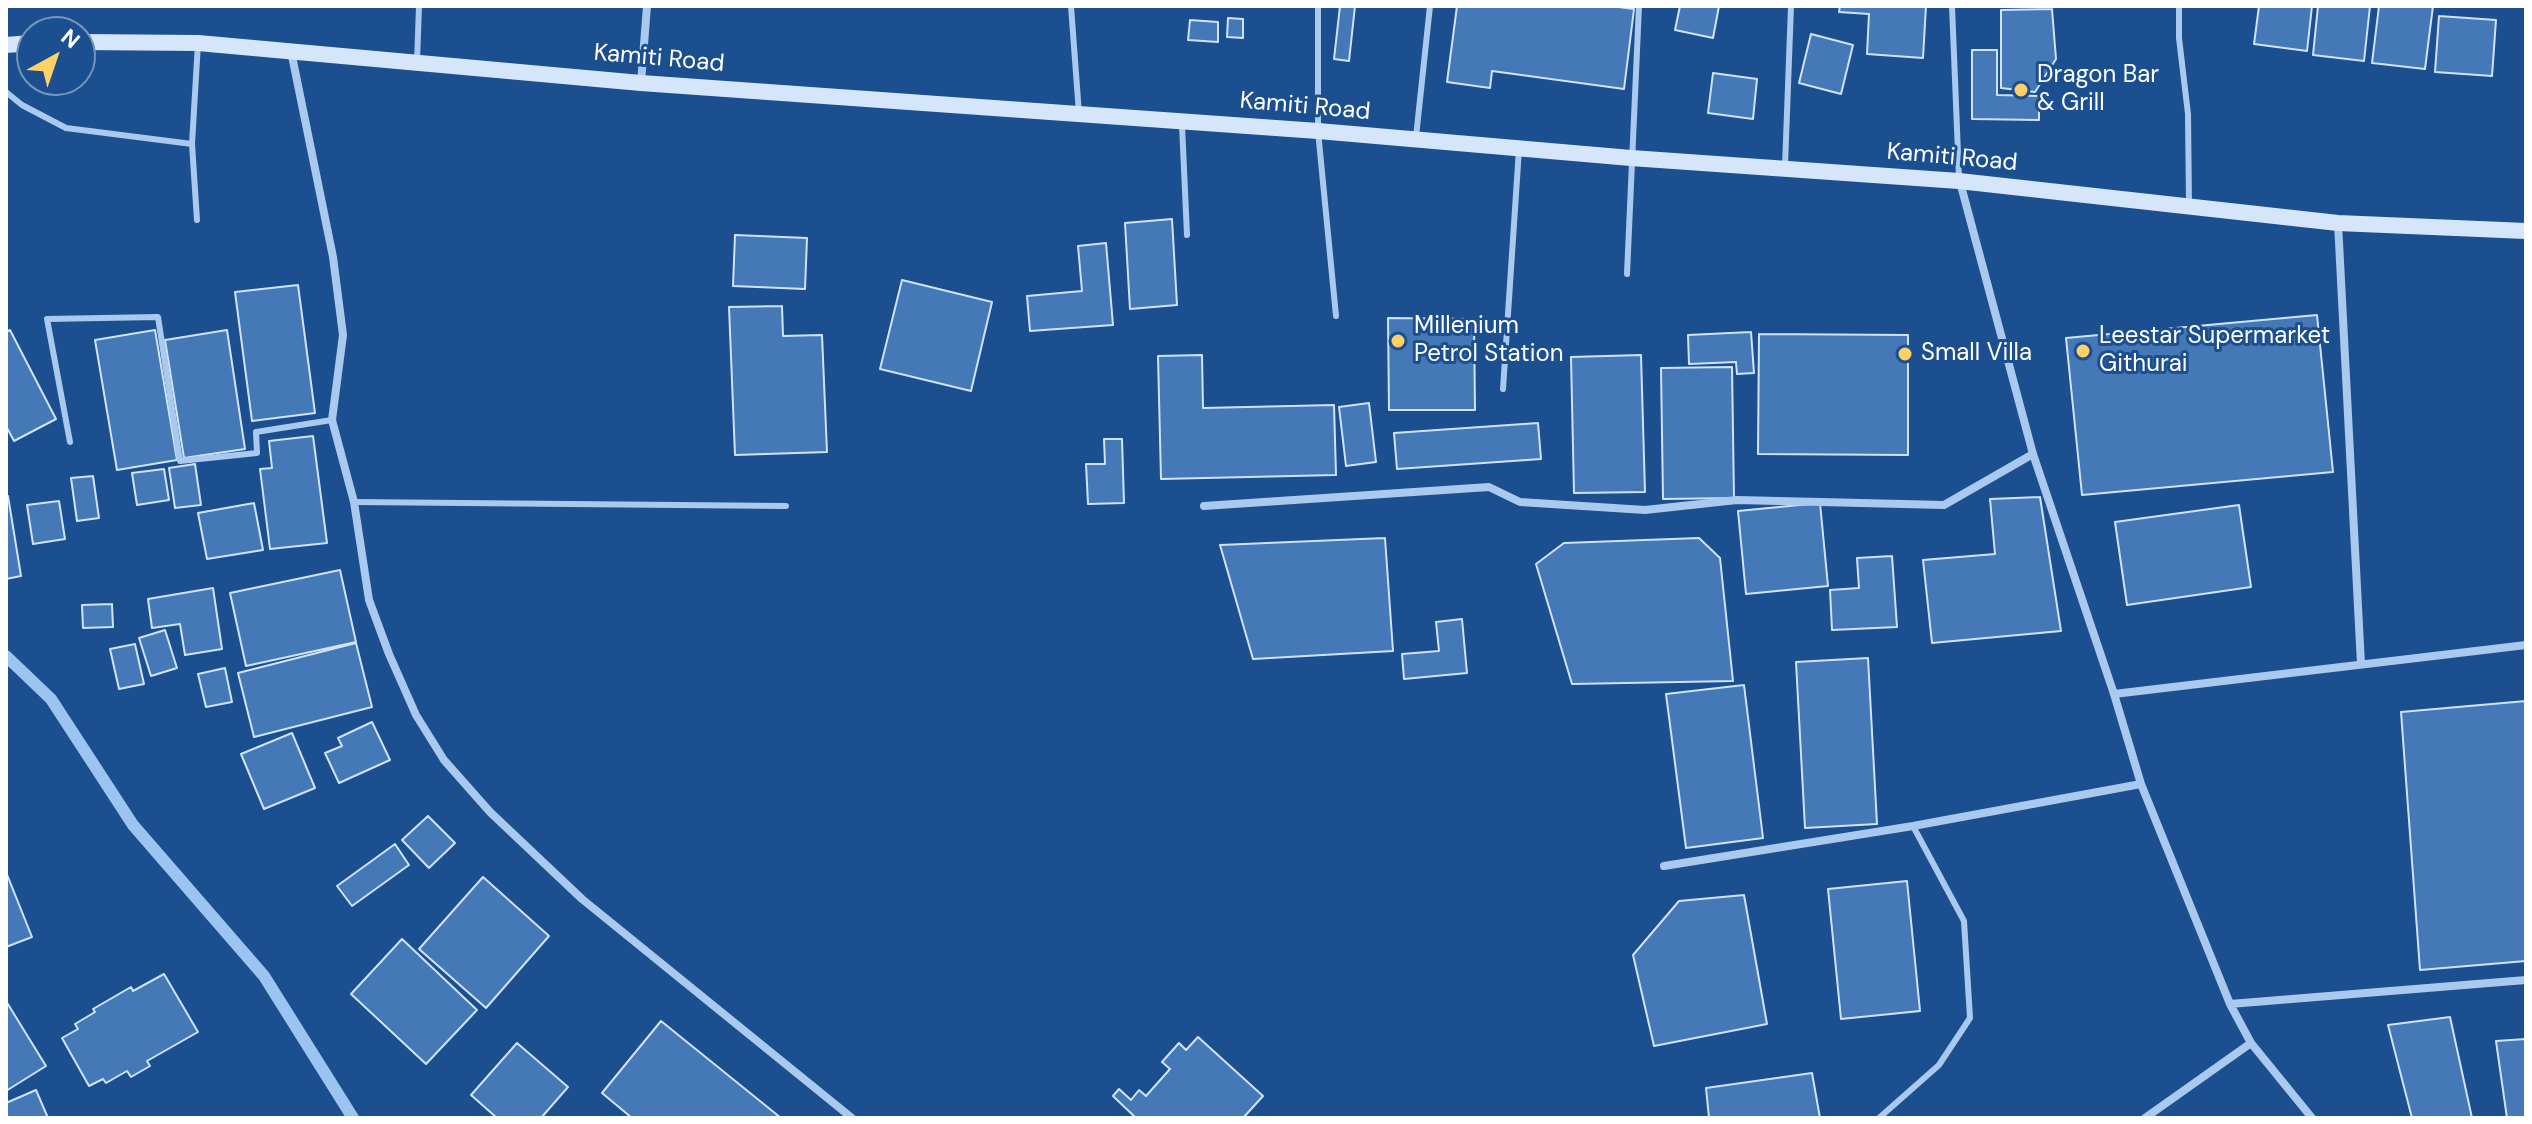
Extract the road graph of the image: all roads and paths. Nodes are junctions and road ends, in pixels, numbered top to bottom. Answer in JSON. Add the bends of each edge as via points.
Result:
{"nodes":[{"id":1,"x":419,"y":6,"type":"edge"},
{"id":2,"x":647,"y":6,"type":"edge"},
{"id":3,"x":1071,"y":6,"type":"edge"},
{"id":4,"x":1318,"y":6,"type":"edge"},
{"id":5,"x":1430,"y":6,"type":"edge"},
{"id":6,"x":1639,"y":6,"type":"edge"},
{"id":7,"x":1791,"y":6,"type":"edge"},
{"id":8,"x":1952,"y":6,"type":"edge"},
{"id":9,"x":2179,"y":6,"type":"edge"},
{"id":10,"x":96,"y":42,"type":"edge"},
{"id":11,"x":198,"y":43,"type":"junction"},
{"id":12,"x":290,"y":51,"type":"junction"},
{"id":13,"x":417,"y":62,"type":"junction"},
{"id":14,"x":641,"y":83,"type":"junction"},
{"id":15,"x":6,"y":92,"type":"edge"},
{"id":16,"x":1079,"y":114,"type":"junction"},
{"id":17,"x":1181,"y":121,"type":"junction"},
{"id":18,"x":1318,"y":131,"type":"junction"},
{"id":19,"x":1415,"y":140,"type":"junction"},
{"id":20,"x":192,"y":144,"type":"junction"},
{"id":21,"x":1519,"y":149,"type":"junction"},
{"id":22,"x":1631,"y":158,"type":"junction"},
{"id":23,"x":1785,"y":169,"type":"junction"},
{"id":24,"x":1959,"y":181,"type":"junction"},
{"id":25,"x":2189,"y":208,"type":"junction"},
{"id":26,"x":197,"y":220,"type":"dead end"},
{"id":27,"x":2338,"y":223,"type":"junction"},
{"id":28,"x":2526,"y":231,"type":"edge"},
{"id":29,"x":1187,"y":235,"type":"dead end"},
{"id":30,"x":1627,"y":274,"type":"dead end"},
{"id":31,"x":1336,"y":316,"type":"dead end"},
{"id":32,"x":1503,"y":389,"type":"dead end"},
{"id":33,"x":332,"y":420,"type":"junction"},
{"id":34,"x":70,"y":442,"type":"dead end"},
{"id":35,"x":2033,"y":454,"type":"junction"},
{"id":36,"x":354,"y":502,"type":"junction"},
{"id":37,"x":786,"y":506,"type":"dead end"},
{"id":38,"x":1204,"y":506,"type":"dead end"},
{"id":39,"x":2526,"y":645,"type":"edge"},
{"id":40,"x":2361,"y":664,"type":"junction"},
{"id":41,"x":2114,"y":694,"type":"junction"},
{"id":42,"x":2141,"y":784,"type":"junction"},
{"id":43,"x":1913,"y":826,"type":"junction"},
{"id":44,"x":1664,"y":866,"type":"dead end"},
{"id":45,"x":2526,"y":980,"type":"edge"},
{"id":46,"x":2230,"y":1004,"type":"junction"},
{"id":47,"x":2251,"y":1043,"type":"junction"},
{"id":48,"x":852,"y":1118,"type":"edge"},
{"id":49,"x":1879,"y":1118,"type":"edge"},
{"id":50,"x":2145,"y":1118,"type":"edge"},
{"id":51,"x":2312,"y":1118,"type":"edge"}],
"edges":[{"from":1,"to":13,"type":"lane"},
{"from":2,"to":14,"type":"street"},
{"from":3,"to":16,"type":"lane"},
{"from":4,"to":18,"type":"lane"},
{"from":5,"to":19,"type":"lane"},
{"from":6,"to":22,"type":"lane"},
{"from":7,"to":23,"type":"lane"},
{"from":8,"to":24,"type":"lane"},
{"from":9,"to":25,"type":"lane"},
{"from":10,"to":11,"type":"main road","name":"Kamiti Road"},
{"from":11,"to":12,"type":"main road","name":"Kamiti Road"},
{"from":11,"to":20,"type":"lane"},
{"from":12,"to":13,"type":"main road","name":"Kamiti Road"},
{"from":12,"to":33,"type":"street","via":[[333,257],[343,335]]},
{"from":13,"to":14,"type":"main road","name":"Kamiti Road"},
{"from":14,"to":16,"type":"main road","name":"Kamiti Road"},
{"from":15,"to":20,"type":"lane","via":[[66,128]]},
{"from":16,"to":17,"type":"main road","name":"Kamiti Road"},
{"from":17,"to":18,"type":"main road","name":"Kamiti Road"},
{"from":17,"to":29,"type":"lane"},
{"from":18,"to":19,"type":"main road","name":"Kamiti Road"},
{"from":18,"to":31,"type":"lane"},
{"from":19,"to":21,"type":"main road","name":"Kamiti Road"},
{"from":20,"to":26,"type":"lane"},
{"from":21,"to":22,"type":"main road","name":"Kamiti Road"},
{"from":21,"to":32,"type":"lane"},
{"from":22,"to":23,"type":"main road","name":"Kamiti Road"},
{"from":22,"to":30,"type":"lane"},
{"from":23,"to":24,"type":"main road","name":"Kamiti Road"},
{"from":24,"to":25,"type":"main road","name":"Kamiti Road"},
{"from":24,"to":35,"type":"street"},
{"from":25,"to":27,"type":"main road","name":"Kamiti Road"},
{"from":27,"to":28,"type":"main road","name":"Kamiti Road"},
{"from":27,"to":40,"type":"street"},
{"from":33,"to":34,"type":"lane","via":[[256,432],[257,453],[180,461],[158,317],[47,319]]},
{"from":33,"to":36,"type":"street"},
{"from":35,"to":38,"type":"street","via":[[1944,505],[1737,500],[1645,510],[1520,502],[1489,487]]},
{"from":35,"to":41,"type":"street"},
{"from":36,"to":37,"type":"lane"},
{"from":36,"to":48,"type":"street","via":[[369,600],[416,715],[444,760],[582,899]]},
{"from":39,"to":40,"type":"street"},
{"from":40,"to":41,"type":"street"},
{"from":41,"to":42,"type":"street"},
{"from":42,"to":43,"type":"street"},
{"from":42,"to":46,"type":"street"},
{"from":43,"to":44,"type":"street"},
{"from":43,"to":49,"type":"lane","via":[[1964,921],[1970,1018],[1939,1065]]},
{"from":45,"to":46,"type":"street"},
{"from":46,"to":47,"type":"street"},
{"from":47,"to":50,"type":"street"},
{"from":47,"to":51,"type":"street"}]}
